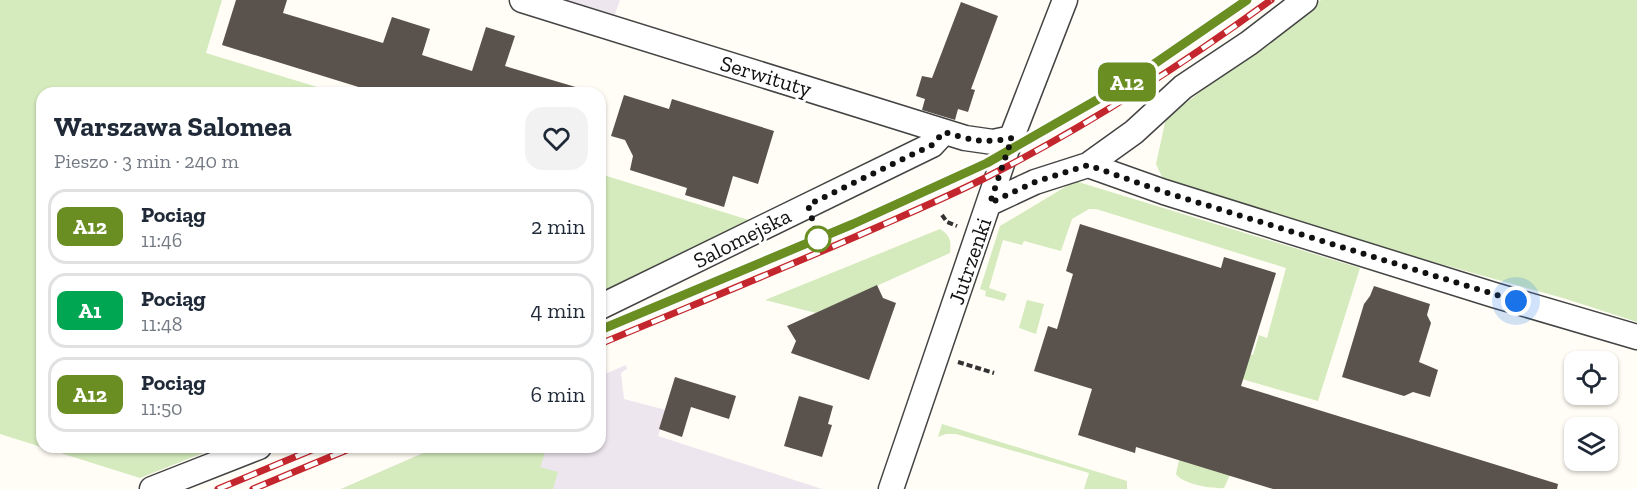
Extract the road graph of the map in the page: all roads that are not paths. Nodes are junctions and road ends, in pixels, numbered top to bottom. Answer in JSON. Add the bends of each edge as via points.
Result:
{"nodes":[{"id":1,"x":522,"y":0,"type":"edge"},
{"id":2,"x":1065,"y":0,"type":"edge"},
{"id":3,"x":1305,"y":0,"type":"edge"},
{"id":4,"x":944,"y":132,"type":"junction"},
{"id":5,"x":1012,"y":138,"type":"junction"},
{"id":6,"x":1088,"y":165,"type":"junction"},
{"id":7,"x":990,"y":203,"type":"junction"},
{"id":8,"x":606,"y":304,"type":"edge"},
{"id":9,"x":1637,"y":337,"type":"edge"},
{"id":10,"x":244,"y":453,"type":"edge"},
{"id":11,"x":152,"y":489,"type":"edge"},
{"id":12,"x":891,"y":489,"type":"edge"}],
"edges":[{"from":1,"to":4,"type":"street","name":"Serwituty"},
{"from":2,"to":5,"type":"street","name":"Jutrzenki"},
{"from":3,"to":6,"type":"street","via":[[1183,87],[1134,132]]},
{"from":4,"to":5,"type":"street","name":"Serwituty","via":[[993,142]]},
{"from":4,"to":8,"type":"street","name":"Salomejska","via":[[932,145]]},
{"from":5,"to":7,"type":"street","name":"Jutrzenki"},
{"from":6,"to":7,"type":"street","via":[[1035,182]]},
{"from":6,"to":9,"type":"street"},
{"from":7,"to":12,"type":"street","name":"Jutrzenki"},
{"from":10,"to":11,"type":"street"}]}
